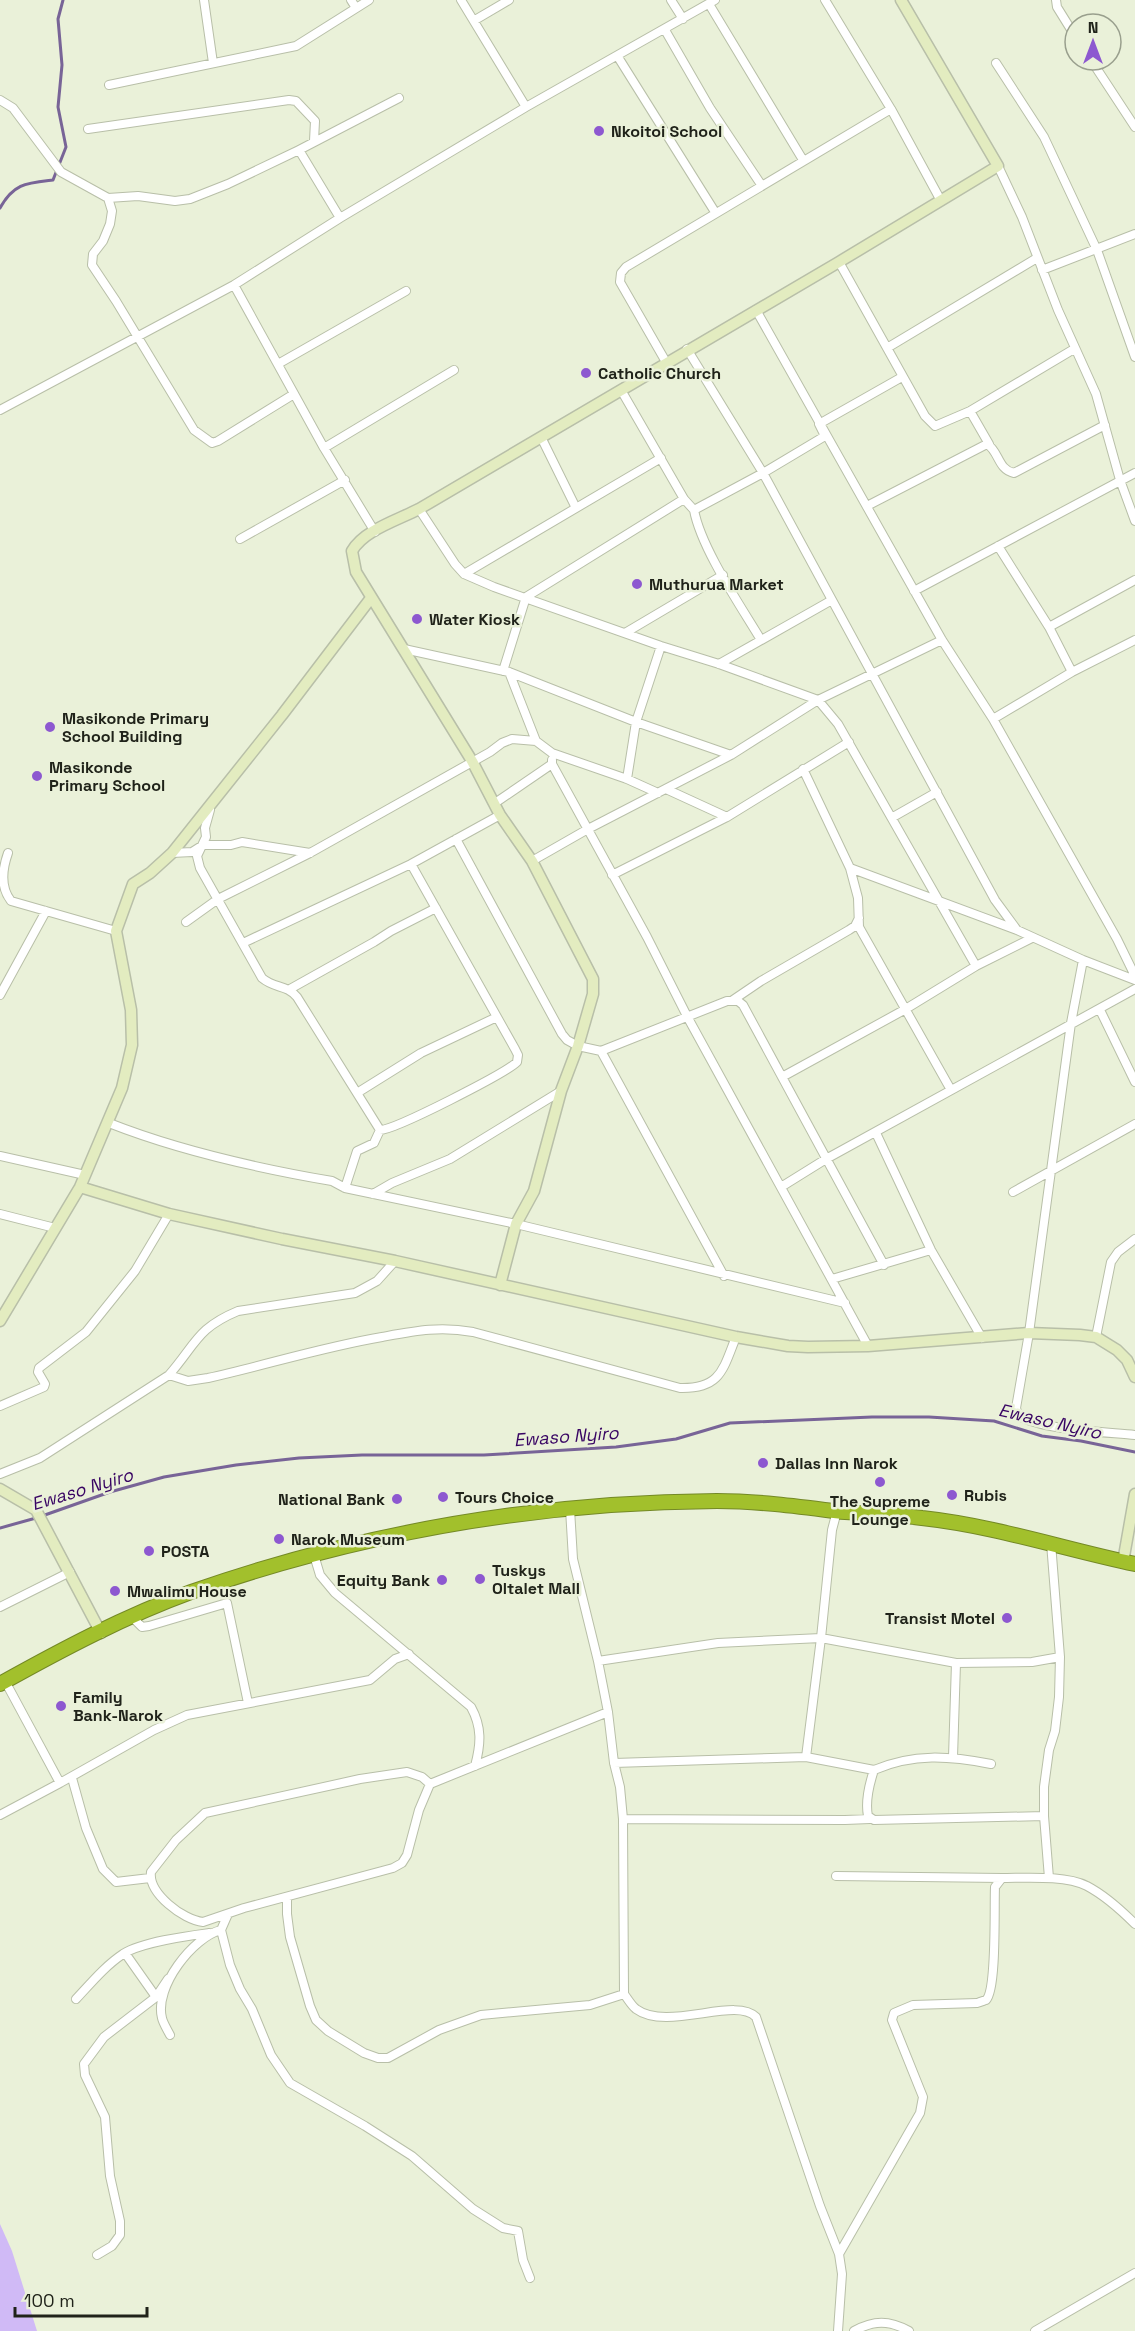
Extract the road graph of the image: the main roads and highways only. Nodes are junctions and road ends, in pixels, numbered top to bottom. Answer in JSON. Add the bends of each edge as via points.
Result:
{"nodes":[{"id":1,"x":1129,"y":1563,"type":"edge"},
{"id":2,"x":3,"y":1682,"type":"edge"}],
"edges":[{"from":1,"to":2,"type":"highway","via":[[967,1525],[767,1503],[717,1501],[570,1509],[448,1525],[314,1555],[191,1593],[132,1617]]}]}
